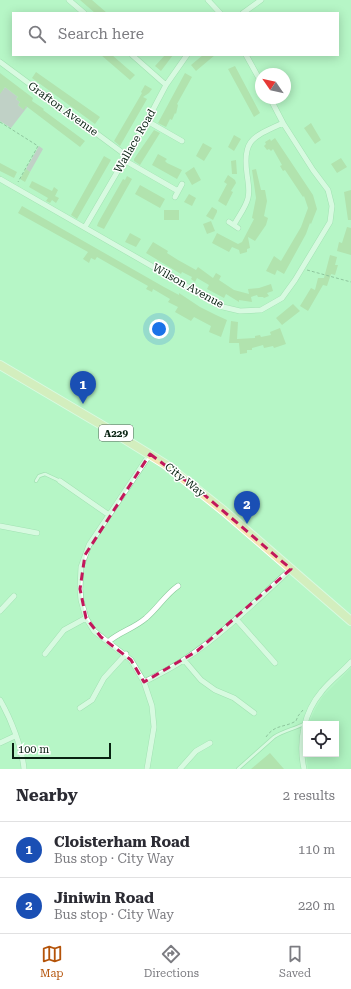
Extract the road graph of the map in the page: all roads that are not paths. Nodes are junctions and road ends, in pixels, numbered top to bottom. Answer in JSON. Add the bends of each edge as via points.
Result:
{"nodes":[{"id":1,"x":69,"y":0,"type":"edge"},
{"id":2,"x":208,"y":0,"type":"edge"},
{"id":3,"x":261,"y":0,"type":"edge"},
{"id":4,"x":83,"y":12,"type":"edge"},
{"id":5,"x":219,"y":12,"type":"edge"},
{"id":6,"x":244,"y":12,"type":"edge"},
{"id":7,"x":133,"y":56,"type":"edge"},
{"id":8,"x":186,"y":56,"type":"edge"},
{"id":9,"x":247,"y":56,"type":"edge"},
{"id":10,"x":0,"y":62,"type":"edge"},
{"id":11,"x":255,"y":71,"type":"edge"},
{"id":12,"x":166,"y":85,"type":"junction"},
{"id":13,"x":273,"y":104,"type":"edge"},
{"id":14,"x":147,"y":121,"type":"junction"},
{"id":15,"x":283,"y":123,"type":"junction"},
{"id":16,"x":182,"y":141,"type":"dead end"},
{"id":17,"x":126,"y":158,"type":"junction"},
{"id":18,"x":0,"y":179,"type":"edge"},
{"id":19,"x":182,"y":184,"type":"dead end"},
{"id":20,"x":178,"y":191,"type":"junction"},
{"id":21,"x":175,"y":196,"type":"dead end"},
{"id":22,"x":234,"y":225,"type":"dead end"},
{"id":23,"x":85,"y":227,"type":"junction"},
{"id":24,"x":0,"y":365,"type":"edge"},
{"id":25,"x":150,"y":454,"type":"junction"},
{"id":26,"x":36,"y":481,"type":"dead end"},
{"id":27,"x":60,"y":482,"type":"joint"},
{"id":28,"x":109,"y":515,"type":"junction"},
{"id":29,"x":0,"y":526,"type":"edge"},
{"id":30,"x":37,"y":533,"type":"dead end"},
{"id":31,"x":291,"y":569,"type":"junction"},
{"id":32,"x":178,"y":586,"type":"dead end"},
{"id":33,"x":14,"y":596,"type":"dead end"},
{"id":34,"x":0,"y":611,"type":"edge"},
{"id":35,"x":86,"y":618,"type":"junction"},
{"id":36,"x":236,"y":618,"type":"junction"},
{"id":37,"x":351,"y":622,"type":"edge"},
{"id":38,"x":108,"y":642,"type":"junction"},
{"id":39,"x":45,"y":654,"type":"dead end"},
{"id":40,"x":126,"y":654,"type":"junction"},
{"id":41,"x":184,"y":660,"type":"junction"},
{"id":42,"x":351,"y":662,"type":"edge"},
{"id":43,"x":275,"y":663,"type":"dead end"},
{"id":44,"x":144,"y":682,"type":"junction"},
{"id":45,"x":0,"y":700,"type":"edge"},
{"id":46,"x":80,"y":708,"type":"dead end"},
{"id":47,"x":254,"y":713,"type":"dead end"},
{"id":48,"x":306,"y":721,"type":"edge"},
{"id":49,"x":303,"y":724,"type":"edge"},
{"id":50,"x":303,"y":735,"type":"edge"},
{"id":51,"x":15,"y":736,"type":"junction"},
{"id":52,"x":0,"y":743,"type":"edge"},
{"id":53,"x":210,"y":743,"type":"dead end"},
{"id":54,"x":24,"y":769,"type":"edge"},
{"id":55,"x":147,"y":769,"type":"edge"},
{"id":56,"x":180,"y":769,"type":"edge"},
{"id":57,"x":238,"y":769,"type":"edge"},
{"id":58,"x":304,"y":769,"type":"edge"}],
"edges":[{"from":1,"to":4,"type":"street"},
{"from":2,"to":5,"type":"street"},
{"from":3,"to":6,"type":"street"},
{"from":7,"to":12,"type":"street"},
{"from":8,"to":12,"type":"street","name":"Wallace Road"},
{"from":9,"to":11,"type":"street"},
{"from":10,"to":17,"type":"street","name":"Grafton Avenue"},
{"from":12,"to":14,"type":"street","name":"Wallace Road"},
{"from":13,"to":15,"type":"street","name":"Wilson Avenue"},
{"from":14,"to":16,"type":"street"},
{"from":14,"to":17,"type":"street","name":"Wallace Road"},
{"from":15,"to":22,"type":"street","via":[[255,136],[249,144],[246,152],[248,200]]},
{"from":15,"to":23,"type":"street","name":"Wilson Avenue","via":[[328,190],[332,206],[330,222],[302,269],[282,298],[261,310],[240,311],[223,307]]},
{"from":17,"to":20,"type":"street","name":"Grafton Avenue"},
{"from":17,"to":23,"type":"street","name":"Wallace Road"},
{"from":18,"to":23,"type":"street","name":"Wilson Avenue"},
{"from":19,"to":20,"type":"street"},
{"from":20,"to":21,"type":"street"},
{"from":24,"to":25,"type":"main road","name":"City Way","number":"A229"},
{"from":25,"to":28,"type":"street"},
{"from":25,"to":31,"type":"main road","name":"City Way","number":"A229","via":[[201,492]]},
{"from":26,"to":27,"type":"lane","via":[[39,476],[45,474]]},
{"from":27,"to":28,"type":"street"},
{"from":28,"to":35,"type":"street","via":[[89,545],[81,567],[81,600]]},
{"from":29,"to":30,"type":"street"},
{"from":31,"to":36,"type":"street"},
{"from":31,"to":37,"type":"main road","name":"City Way","number":"A229"},
{"from":32,"to":38,"type":"street","via":[[146,618],[115,635]]},
{"from":33,"to":34,"type":"street"},
{"from":35,"to":38,"type":"street","via":[[94,631]]},
{"from":35,"to":39,"type":"street","via":[[64,630]]},
{"from":36,"to":41,"type":"street"},
{"from":36,"to":43,"type":"street"},
{"from":38,"to":40,"type":"street"},
{"from":40,"to":44,"type":"street","via":[[135,664]]},
{"from":40,"to":46,"type":"street","via":[[104,678],[92,700]]},
{"from":41,"to":44,"type":"street"},
{"from":41,"to":47,"type":"street","via":[[200,680],[234,698]]},
{"from":42,"to":48,"type":"street","via":[[316,699]]},
{"from":44,"to":55,"type":"street","via":[[152,706],[154,727]]},
{"from":45,"to":51,"type":"street"},
{"from":49,"to":57,"type":"lane","via":[[274,737]]},
{"from":50,"to":58,"type":"street","via":[[301,747]]},
{"from":51,"to":52,"type":"street"},
{"from":51,"to":54,"type":"street"},
{"from":53,"to":56,"type":"street","via":[[196,751]]}]}
